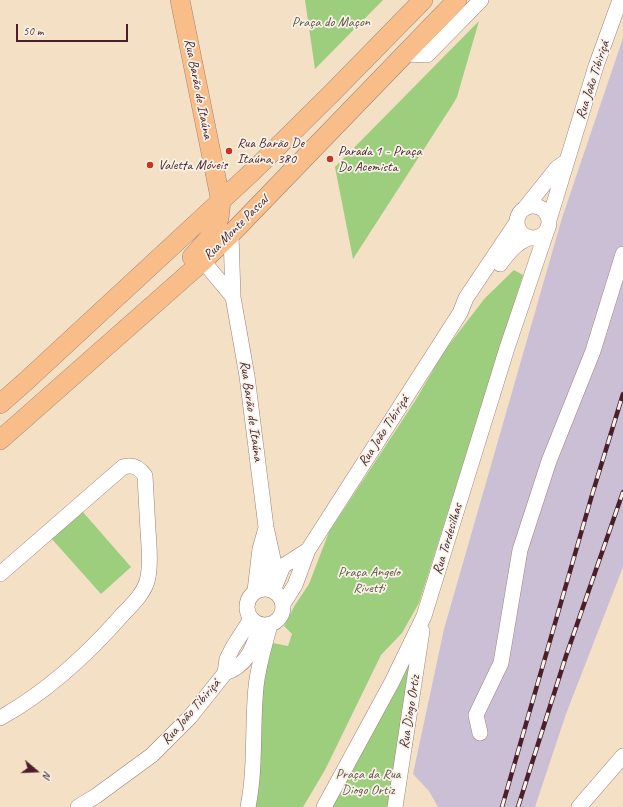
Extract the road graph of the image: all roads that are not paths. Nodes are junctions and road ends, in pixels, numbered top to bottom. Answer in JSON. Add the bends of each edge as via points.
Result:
{"nodes":[{"id":1,"x":180,"y":0,"type":"edge"},
{"id":2,"x":423,"y":0,"type":"edge"},
{"id":3,"x":457,"y":0,"type":"edge"},
{"id":4,"x":481,"y":0,"type":"edge"},
{"id":5,"x":620,"y":0,"type":"edge"},
{"id":6,"x":405,"y":54,"type":"junction"},
{"id":7,"x":568,"y":160,"type":"junction"},
{"id":8,"x":221,"y":202,"type":"junction"},
{"id":9,"x":525,"y":208,"type":"junction"},
{"id":10,"x":517,"y":222,"type":"junction"},
{"id":11,"x":548,"y":225,"type":"junction"},
{"id":12,"x":231,"y":234,"type":"junction"},
{"id":13,"x":531,"y":238,"type":"junction"},
{"id":14,"x":623,"y":254,"type":"edge"},
{"id":15,"x":538,"y":256,"type":"junction"},
{"id":16,"x":203,"y":261,"type":"junction"},
{"id":17,"x":233,"y":297,"type":"junction"},
{"id":18,"x":143,"y":313,"type":"junction"},
{"id":19,"x":460,"y":313,"type":"junction"},
{"id":20,"x":0,"y":404,"type":"edge"},
{"id":21,"x":0,"y":440,"type":"edge"},
{"id":22,"x":266,"y":527,"type":"junction"},
{"id":23,"x":308,"y":550,"type":"junction"},
{"id":24,"x":278,"y":563,"type":"junction"},
{"id":25,"x":0,"y":574,"type":"edge"},
{"id":26,"x":266,"y":590,"type":"junction"},
{"id":27,"x":283,"y":604,"type":"junction"},
{"id":28,"x":424,"y":616,"type":"junction"},
{"id":29,"x":260,"y":623,"type":"junction"},
{"id":30,"x":0,"y":718,"type":"edge"},
{"id":31,"x":480,"y":733,"type":"dead end"},
{"id":32,"x":623,"y":756,"type":"edge"},
{"id":33,"x":78,"y":807,"type":"edge"},
{"id":34,"x":248,"y":807,"type":"edge"},
{"id":35,"x":324,"y":807,"type":"edge"},
{"id":36,"x":395,"y":807,"type":"edge"},
{"id":37,"x":578,"y":807,"type":"edge"}],
"edges":[{"from":1,"to":8,"type":"main road","name":"Rua Barão de Itaúna"},
{"from":2,"to":8,"type":"main road","name":"Rua Monte Pascal"},
{"from":3,"to":6,"type":"main road","name":"Rua Monte Pascal"},
{"from":4,"to":6,"type":"street","via":[[427,55]]},
{"from":5,"to":7,"type":"street","name":"Rua João Tibiriçá","via":[[596,66]]},
{"from":6,"to":12,"type":"main road","name":"Rua Monte Pascal"},
{"from":7,"to":9,"type":"street","via":[[557,168]]},
{"from":7,"to":11,"type":"street","name":"Rua João Tibiriçá"},
{"from":8,"to":18,"type":"main road","via":[[219,218],[212,234]]},
{"from":8,"to":20,"type":"main road","name":"Rua Monte Pascal"},
{"from":9,"to":10,"type":"street"},
{"from":9,"to":11,"type":"street","via":[[530,206],[545,211]]},
{"from":10,"to":13,"type":"street","via":[[520,232]]},
{"from":10,"to":19,"type":"street","name":"Rua João Tibiriçá","via":[[466,298]]},
{"from":11,"to":13,"type":"street","via":[[544,234]]},
{"from":11,"to":15,"type":"street","name":"Rua Tordesilhas"},
{"from":12,"to":16,"type":"main road","name":"Rua Monte Pascal"},
{"from":12,"to":17,"type":"street","name":"Rua Barão de Itaúna"},
{"from":13,"to":15,"type":"street"},
{"from":13,"to":19,"type":"street","name":"Rua João Tibiriçá","via":[[521,241],[510,251]]},
{"from":14,"to":31,"type":"street","via":[[594,351],[550,461],[520,550],[501,663],[476,715]]},
{"from":15,"to":28,"type":"street","name":"Rua Tordesilhas"},
{"from":16,"to":17,"type":"street","name":"Rua Barão de Itaúna"},
{"from":16,"to":18,"type":"main road","name":"Rua Monte Pascal"},
{"from":17,"to":22,"type":"street","name":"Rua Barão de Itaúna","via":[[247,376]]},
{"from":18,"to":21,"type":"main road","name":"Rua Monte Pascal"},
{"from":19,"to":23,"type":"street","name":"Rua João Tibiriçá"},
{"from":22,"to":24,"type":"street","name":"Rua Barão de Itaúna"},
{"from":22,"to":26,"type":"street","name":"Rua Barão de Itaúna","via":[[260,549]]},
{"from":23,"to":24,"type":"street","name":"Rua João Tibiriçá"},
{"from":23,"to":27,"type":"street","name":"Rua João Tibiriçá","via":[[295,586]]},
{"from":24,"to":26,"type":"street"},
{"from":25,"to":30,"type":"street","via":[[123,467],[136,466],[141,470],[145,476],[150,556],[146,587],[86,654],[34,696]]},
{"from":26,"to":27,"type":"street","via":[[278,595]]},
{"from":26,"to":29,"type":"street","via":[[250,596],[247,604],[247,612]]},
{"from":27,"to":29,"type":"street","via":[[280,617],[275,621]]},
{"from":28,"to":35,"type":"street","name":"Rua Tordesilhas","via":[[385,695]]},
{"from":28,"to":36,"type":"street","name":"Rua Diogo Ortiz"},
{"from":29,"to":33,"type":"street","name":"Rua João Tibiriçá","via":[[249,655],[235,669],[225,673],[190,717],[152,755]]},
{"from":29,"to":34,"type":"street","via":[[255,751]]},
{"from":32,"to":37,"type":"street"}]}
